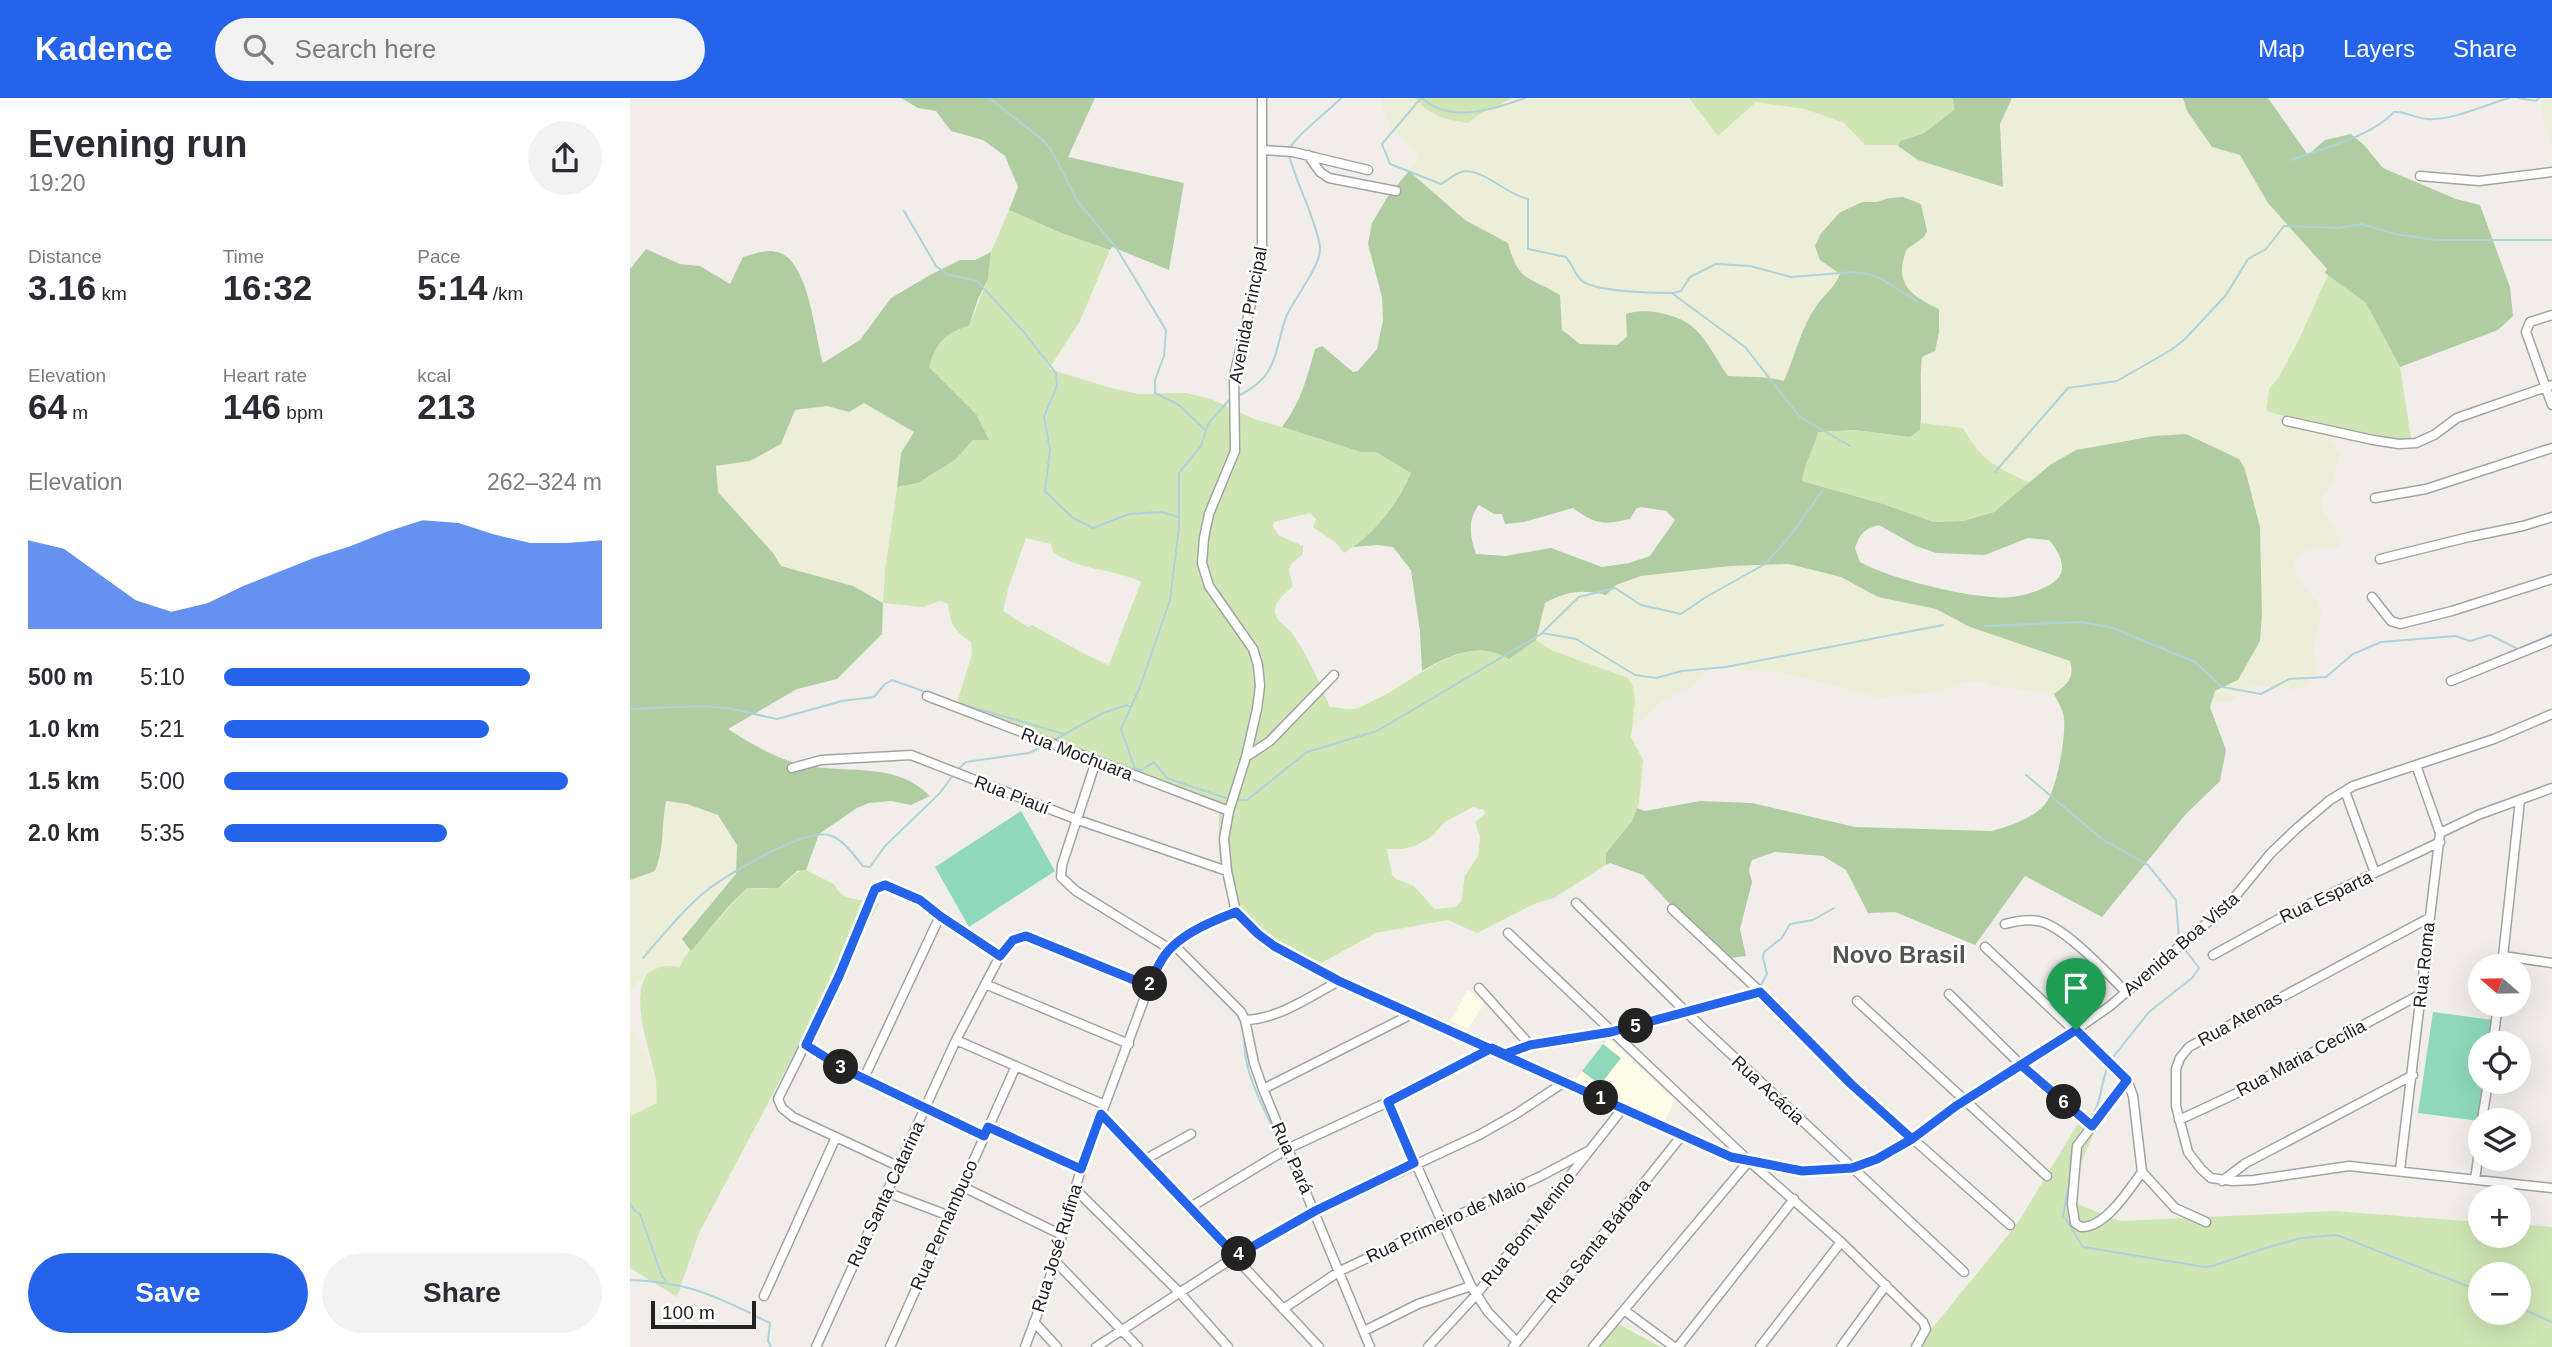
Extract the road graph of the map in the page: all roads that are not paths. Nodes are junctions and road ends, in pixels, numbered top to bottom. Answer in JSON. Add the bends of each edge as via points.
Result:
{"nodes":[{"id":1,"x":1262,"y":98,"type":"edge"},
{"id":2,"x":1263,"y":150,"type":"junction"},
{"id":3,"x":1308,"y":155,"type":"junction"},
{"id":4,"x":1368,"y":170,"type":"dead end"},
{"id":5,"x":2552,"y":172,"type":"edge"},
{"id":6,"x":2420,"y":176,"type":"dead end"},
{"id":7,"x":1396,"y":191,"type":"dead end"},
{"id":8,"x":2551,"y":315,"type":"edge"},
{"id":9,"x":2549,"y":386,"type":"edge"},
{"id":10,"x":2552,"y":405,"type":"edge"},
{"id":11,"x":2287,"y":421,"type":"dead end"},
{"id":12,"x":2552,"y":448,"type":"edge"},
{"id":13,"x":2375,"y":498,"type":"dead end"},
{"id":14,"x":2552,"y":517,"type":"edge"},
{"id":15,"x":2380,"y":559,"type":"dead end"},
{"id":16,"x":2552,"y":579,"type":"edge"},
{"id":17,"x":2372,"y":597,"type":"dead end"},
{"id":18,"x":2552,"y":640,"type":"edge"},
{"id":19,"x":1334,"y":675,"type":"dead end"},
{"id":20,"x":2451,"y":681,"type":"dead end"},
{"id":21,"x":926,"y":696,"type":"dead end"},
{"id":22,"x":2552,"y":715,"type":"edge"},
{"id":23,"x":1246,"y":757,"type":"junction"},
{"id":24,"x":1096,"y":761,"type":"junction"},
{"id":25,"x":2416,"y":765,"type":"junction"},
{"id":26,"x":792,"y":768,"type":"dead end"},
{"id":27,"x":2552,"y":788,"type":"edge"},
{"id":28,"x":2345,"y":792,"type":"junction"},
{"id":29,"x":2520,"y":800,"type":"junction"},
{"id":30,"x":1229,"y":811,"type":"junction"},
{"id":31,"x":1078,"y":820,"type":"junction"},
{"id":32,"x":2440,"y":837,"type":"junction"},
{"id":33,"x":1227,"y":871,"type":"junction"},
{"id":34,"x":2375,"y":873,"type":"junction"},
{"id":35,"x":1576,"y":903,"type":"dead end"},
{"id":36,"x":1672,"y":909,"type":"dead end"},
{"id":37,"x":1236,"y":912,"type":"junction"},
{"id":38,"x":940,"y":916,"type":"junction"},
{"id":39,"x":2429,"y":918,"type":"junction"},
{"id":40,"x":2005,"y":924,"type":"dead end"},
{"id":41,"x":1507,"y":933,"type":"dead end"},
{"id":42,"x":1172,"y":947,"type":"junction"},
{"id":43,"x":1985,"y":947,"type":"dead end"},
{"id":44,"x":2503,"y":954,"type":"edge"},
{"id":45,"x":2213,"y":955,"type":"dead end"},
{"id":46,"x":1000,"y":956,"type":"junction"},
{"id":47,"x":2531,"y":960,"type":"edge"},
{"id":48,"x":2552,"y":963,"type":"edge"},
{"id":49,"x":1339,"y":981,"type":"junction"},
{"id":50,"x":985,"y":984,"type":"junction"},
{"id":51,"x":1149,"y":986,"type":"junction"},
{"id":52,"x":1479,"y":988,"type":"dead end"},
{"id":53,"x":1760,"y":992,"type":"junction"},
{"id":54,"x":2126,"y":992,"type":"junction"},
{"id":55,"x":1949,"y":994,"type":"dead end"},
{"id":56,"x":2421,"y":995,"type":"junction"},
{"id":57,"x":1857,"y":1001,"type":"dead end"},
{"id":58,"x":1414,"y":1013,"type":"junction"},
{"id":59,"x":1687,"y":1013,"type":"junction"},
{"id":60,"x":1245,"y":1020,"type":"junction"},
{"id":61,"x":2076,"y":1030,"type":"junction"},
{"id":62,"x":1611,"y":1032,"type":"junction"},
{"id":63,"x":956,"y":1040,"type":"junction"},
{"id":64,"x":1129,"y":1044,"type":"junction"},
{"id":65,"x":806,"y":1045,"type":"junction"},
{"id":66,"x":1530,"y":1045,"type":"junction"},
{"id":67,"x":1492,"y":1048,"type":"junction"},
{"id":68,"x":1505,"y":1054,"type":"junction"},
{"id":69,"x":2021,"y":1065,"type":"junction"},
{"id":70,"x":1016,"y":1066,"type":"junction"},
{"id":71,"x":2413,"y":1075,"type":"junction"},
{"id":72,"x":864,"y":1078,"type":"junction"},
{"id":73,"x":2127,"y":1080,"type":"junction"},
{"id":74,"x":1566,"y":1081,"type":"junction"},
{"id":75,"x":1263,"y":1089,"type":"junction"},
{"id":76,"x":1966,"y":1100,"type":"junction"},
{"id":77,"x":1388,"y":1102,"type":"junction"},
{"id":78,"x":926,"y":1106,"type":"junction"},
{"id":79,"x":1623,"y":1108,"type":"junction"},
{"id":80,"x":1103,"y":1109,"type":"junction"},
{"id":81,"x":2179,"y":1120,"type":"junction"},
{"id":82,"x":2092,"y":1126,"type":"junction"},
{"id":83,"x":986,"y":1131,"type":"junction"},
{"id":84,"x":1191,"y":1134,"type":"dead end"},
{"id":85,"x":1683,"y":1135,"type":"junction"},
{"id":86,"x":836,"y":1137,"type":"junction"},
{"id":87,"x":1912,"y":1139,"type":"junction"},
{"id":88,"x":1287,"y":1149,"type":"junction"},
{"id":89,"x":1588,"y":1151,"type":"junction"},
{"id":90,"x":1144,"y":1160,"type":"junction"},
{"id":91,"x":1749,"y":1161,"type":"junction"},
{"id":92,"x":1414,"y":1163,"type":"junction"},
{"id":93,"x":898,"y":1166,"type":"junction"},
{"id":94,"x":1852,"y":1168,"type":"junction"},
{"id":95,"x":1081,"y":1169,"type":"junction"},
{"id":96,"x":2400,"y":1170,"type":"junction"},
{"id":97,"x":2476,"y":1171,"type":"edge"},
{"id":98,"x":2142,"y":1172,"type":"junction"},
{"id":99,"x":2047,"y":1176,"type":"dead end"},
{"id":100,"x":2475,"y":1180,"type":"junction"},
{"id":101,"x":2222,"y":1181,"type":"junction"},
{"id":102,"x":2552,"y":1183,"type":"edge"},
{"id":103,"x":961,"y":1186,"type":"junction"},
{"id":104,"x":2552,"y":1188,"type":"edge"},
{"id":105,"x":1075,"y":1189,"type":"junction"},
{"id":106,"x":886,"y":1192,"type":"junction"},
{"id":107,"x":1794,"y":1199,"type":"junction"},
{"id":108,"x":1189,"y":1208,"type":"junction"},
{"id":109,"x":1315,"y":1211,"type":"junction"},
{"id":110,"x":947,"y":1215,"type":"junction"},
{"id":111,"x":2206,"y":1222,"type":"dead end"},
{"id":112,"x":1442,"y":1223,"type":"junction"},
{"id":113,"x":2010,"y":1225,"type":"dead end"},
{"id":114,"x":1062,"y":1235,"type":"junction"},
{"id":115,"x":1841,"y":1242,"type":"junction"},
{"id":116,"x":1236,"y":1256,"type":"junction"},
{"id":117,"x":1055,"y":1261,"type":"junction"},
{"id":118,"x":1340,"y":1271,"type":"junction"},
{"id":119,"x":1964,"y":1272,"type":"dead end"},
{"id":120,"x":1886,"y":1285,"type":"junction"},
{"id":121,"x":1471,"y":1286,"type":"junction"},
{"id":122,"x":1179,"y":1292,"type":"junction"},
{"id":123,"x":1476,"y":1295,"type":"junction"},
{"id":124,"x":764,"y":1296,"type":"dead end"},
{"id":125,"x":1283,"y":1309,"type":"junction"},
{"id":126,"x":1623,"y":1310,"type":"junction"},
{"id":127,"x":1034,"y":1322,"type":"junction"},
{"id":128,"x":1121,"y":1329,"type":"junction"},
{"id":129,"x":1364,"y":1331,"type":"junction"},
{"id":130,"x":1515,"y":1344,"type":"edge"},
{"id":131,"x":816,"y":1347,"type":"edge"},
{"id":132,"x":890,"y":1347,"type":"edge"},
{"id":133,"x":1026,"y":1347,"type":"edge"},
{"id":134,"x":1058,"y":1347,"type":"edge"},
{"id":135,"x":1096,"y":1347,"type":"edge"},
{"id":136,"x":1138,"y":1347,"type":"edge"},
{"id":137,"x":1228,"y":1347,"type":"edge"},
{"id":138,"x":1319,"y":1347,"type":"edge"},
{"id":139,"x":1370,"y":1347,"type":"edge"},
{"id":140,"x":1429,"y":1347,"type":"edge"},
{"id":141,"x":1593,"y":1347,"type":"edge"},
{"id":142,"x":1676,"y":1347,"type":"edge"},
{"id":143,"x":1760,"y":1347,"type":"edge"},
{"id":144,"x":1841,"y":1347,"type":"edge"},
{"id":145,"x":1916,"y":1347,"type":"edge"}],
"edges":[{"from":1,"to":2,"type":"street","name":"Avenida Principal"},
{"from":2,"to":3,"type":"street"},
{"from":2,"to":23,"type":"street","name":"Avenida Principal","via":[[1262,247],[1233,383],[1235,451],[1209,514],[1202,554],[1209,586],[1252,649],[1258,666],[1259,698]]},
{"from":3,"to":4,"type":"street"},
{"from":3,"to":7,"type":"street","via":[[1329,178]]},
{"from":5,"to":6,"type":"street","via":[[2479,181]]},
{"from":8,"to":9,"type":"street","via":[[2526,328]]},
{"from":9,"to":10,"type":"street"},
{"from":9,"to":11,"type":"street","via":[[2457,418],[2416,443],[2373,440]]},
{"from":12,"to":13,"type":"street","via":[[2426,489]]},
{"from":14,"to":15,"type":"street"},
{"from":16,"to":17,"type":"street","via":[[2400,624],[2391,621]]},
{"from":18,"to":20,"type":"street"},
{"from":19,"to":23,"type":"street","via":[[1270,741]]},
{"from":21,"to":24,"type":"street","name":"Rua Mochuara"},
{"from":22,"to":25,"type":"street","name":"Avenida Boa Vista"},
{"from":23,"to":30,"type":"street","name":"Avenida Principal"},
{"from":24,"to":30,"type":"street","name":"Rua Mochuara"},
{"from":24,"to":31,"type":"street"},
{"from":25,"to":28,"type":"street","name":"Avenida Boa Vista"},
{"from":25,"to":32,"type":"street","name":"Rua Roma"},
{"from":26,"to":31,"type":"street","name":"Rua Piauí","via":[[821,760],[911,755]]},
{"from":27,"to":29,"type":"street","name":"Rua Esparta"},
{"from":28,"to":34,"type":"street"},
{"from":28,"to":54,"type":"street","name":"Avenida Boa Vista","via":[[2296,829],[2230,903]]},
{"from":29,"to":32,"type":"street","name":"Rua Esparta","via":[[2478,815]]},
{"from":29,"to":44,"type":"street"},
{"from":30,"to":33,"type":"street","name":"Avenida Principal","via":[[1224,839]]},
{"from":31,"to":33,"type":"street","name":"Rua Piauí"},
{"from":31,"to":42,"type":"street","via":[[1061,877],[1076,891]]},
{"from":32,"to":34,"type":"street","name":"Rua Esparta"},
{"from":32,"to":39,"type":"street","name":"Rua Roma"},
{"from":33,"to":37,"type":"street","name":"Avenida Principal"},
{"from":34,"to":45,"type":"street","name":"Rua Esparta"},
{"from":35,"to":59,"type":"street","name":"Rua Acácia"},
{"from":36,"to":53,"type":"street"},
{"from":37,"to":42,"type":"street","name":"Rua José Rufina"},
{"from":37,"to":49,"type":"street","via":[[1274,946]]},
{"from":38,"to":46,"type":"street"},
{"from":38,"to":65,"type":"street","via":[[903,891],[885,885],[875,889]]},
{"from":38,"to":72,"type":"street"},
{"from":39,"to":56,"type":"street","name":"Rua Roma"},
{"from":39,"to":81,"type":"street","name":"Rua Atenas","via":[[2189,1047],[2175,1075]]},
{"from":40,"to":54,"type":"street","via":[[2047,923]]},
{"from":41,"to":62,"type":"street"},
{"from":42,"to":51,"type":"street","name":"Rua José Rufina"},
{"from":42,"to":60,"type":"street","via":[[1236,1006]]},
{"from":43,"to":61,"type":"street"},
{"from":46,"to":50,"type":"street","name":"Rua Santa Catarina"},
{"from":46,"to":51,"type":"street","name":"Rua Santa Catarina","via":[[1013,940],[1030,937]]},
{"from":47,"to":48,"type":"street"},
{"from":49,"to":58,"type":"street"},
{"from":49,"to":60,"type":"street","via":[[1293,1006]]},
{"from":50,"to":63,"type":"street","name":"Rua Santa Catarina"},
{"from":50,"to":64,"type":"street"},
{"from":51,"to":64,"type":"street","name":"Rua José Rufina"},
{"from":52,"to":66,"type":"street"},
{"from":53,"to":59,"type":"street"},
{"from":53,"to":87,"type":"street"},
{"from":54,"to":61,"type":"street","name":"Avenida Boa Vista"},
{"from":55,"to":69,"type":"street"},
{"from":56,"to":71,"type":"street","name":"Rua Roma"},
{"from":56,"to":81,"type":"street","name":"Rua Maria Cecília"},
{"from":57,"to":76,"type":"street"},
{"from":58,"to":67,"type":"street"},
{"from":58,"to":75,"type":"street"},
{"from":59,"to":62,"type":"street"},
{"from":59,"to":94,"type":"street","name":"Rua Acácia"},
{"from":60,"to":75,"type":"street","name":"Rua Pará"},
{"from":61,"to":69,"type":"street","name":"Avenida Boa Vista"},
{"from":61,"to":73,"type":"street"},
{"from":62,"to":66,"type":"street"},
{"from":62,"to":91,"type":"street"},
{"from":63,"to":70,"type":"street"},
{"from":63,"to":78,"type":"street","name":"Rua Santa Catarina"},
{"from":64,"to":80,"type":"street","name":"Rua José Rufina"},
{"from":65,"to":72,"type":"street"},
{"from":65,"to":86,"type":"street","via":[[779,1095],[782,1108]]},
{"from":66,"to":68,"type":"street"},
{"from":67,"to":68,"type":"street"},
{"from":67,"to":77,"type":"street"},
{"from":68,"to":74,"type":"street"},
{"from":69,"to":76,"type":"street","name":"Avenida Boa Vista"},
{"from":69,"to":82,"type":"street"},
{"from":70,"to":80,"type":"street"},
{"from":70,"to":83,"type":"street","name":"Rua Pernambuco"},
{"from":71,"to":96,"type":"street","name":"Rua Roma"},
{"from":71,"to":101,"type":"street","via":[[2246,1163]]},
{"from":72,"to":78,"type":"street"},
{"from":73,"to":82,"type":"street"},
{"from":73,"to":98,"type":"street"},
{"from":74,"to":79,"type":"street"},
{"from":74,"to":92,"type":"street","via":[[1479,1135]]},
{"from":75,"to":88,"type":"street","name":"Rua Pará"},
{"from":76,"to":87,"type":"street","name":"Avenida Boa Vista"},
{"from":76,"to":99,"type":"street"},
{"from":77,"to":88,"type":"street"},
{"from":77,"to":92,"type":"street"},
{"from":78,"to":83,"type":"street"},
{"from":78,"to":93,"type":"street","name":"Rua Santa Catarina"},
{"from":79,"to":85,"type":"street"},
{"from":79,"to":89,"type":"street","name":"Rua Bom Menino"},
{"from":80,"to":90,"type":"street"},
{"from":80,"to":95,"type":"street","name":"Rua José Rufina"},
{"from":81,"to":101,"type":"street","name":"Rua Atenas","via":[[2190,1156],[2207,1175]]},
{"from":82,"to":98,"type":"street","via":[[2076,1152],[2072,1209],[2077,1225],[2088,1227],[2105,1216]]},
{"from":83,"to":95,"type":"street"},
{"from":83,"to":103,"type":"street","name":"Rua Pernambuco"},
{"from":84,"to":90,"type":"street"},
{"from":85,"to":91,"type":"street"},
{"from":85,"to":130,"type":"street","name":"Rua Santa Bárbara"},
{"from":86,"to":93,"type":"street"},
{"from":86,"to":124,"type":"street"},
{"from":87,"to":94,"type":"street","name":"Avenida Boa Vista"},
{"from":87,"to":113,"type":"street"},
{"from":88,"to":108,"type":"street"},
{"from":88,"to":109,"type":"street","name":"Rua Pará"},
{"from":89,"to":112,"type":"street","name":"Rua Primeiro de Maio"},
{"from":89,"to":123,"type":"street","name":"Rua Bom Menino"},
{"from":90,"to":108,"type":"street"},
{"from":91,"to":94,"type":"street","via":[[1802,1171]]},
{"from":91,"to":107,"type":"street"},
{"from":91,"to":126,"type":"street"},
{"from":92,"to":109,"type":"street"},
{"from":92,"to":112,"type":"street"},
{"from":93,"to":106,"type":"street","name":"Rua Santa Catarina"},
{"from":94,"to":119,"type":"street","name":"Rua Acácia"},
{"from":95,"to":105,"type":"street","name":"Rua José Rufina"},
{"from":96,"to":100,"type":"street"},
{"from":96,"to":101,"type":"street","via":[[2338,1166]]},
{"from":97,"to":100,"type":"street"},
{"from":98,"to":111,"type":"street","via":[[2171,1205]]},
{"from":100,"to":104,"type":"street"},
{"from":102,"to":104,"type":"street"},
{"from":103,"to":110,"type":"street","name":"Rua Pernambuco"},
{"from":103,"to":114,"type":"street"},
{"from":105,"to":114,"type":"street","name":"Rua José Rufina"},
{"from":105,"to":122,"type":"street"},
{"from":106,"to":110,"type":"street"},
{"from":106,"to":131,"type":"street","name":"Rua Santa Catarina"},
{"from":107,"to":115,"type":"street"},
{"from":107,"to":142,"type":"street"},
{"from":108,"to":116,"type":"street"},
{"from":109,"to":116,"type":"street"},
{"from":109,"to":118,"type":"street","name":"Rua Pará"},
{"from":110,"to":132,"type":"street","name":"Rua Pernambuco"},
{"from":112,"to":118,"type":"street","name":"Rua Primeiro de Maio"},
{"from":112,"to":121,"type":"street"},
{"from":114,"to":117,"type":"street","name":"Rua José Rufina"},
{"from":115,"to":120,"type":"street"},
{"from":115,"to":143,"type":"street"},
{"from":116,"to":122,"type":"street"},
{"from":116,"to":125,"type":"street"},
{"from":117,"to":127,"type":"street","name":"Rua José Rufina"},
{"from":117,"to":128,"type":"street"},
{"from":118,"to":125,"type":"street","name":"Rua Primeiro de Maio"},
{"from":118,"to":129,"type":"street","name":"Rua Pará"},
{"from":120,"to":144,"type":"street"},
{"from":120,"to":145,"type":"street","via":[[1923,1322],[1926,1329]]},
{"from":121,"to":123,"type":"street"},
{"from":121,"to":129,"type":"street","via":[[1409,1308]]},
{"from":122,"to":128,"type":"street"},
{"from":122,"to":137,"type":"street"},
{"from":123,"to":130,"type":"street"},
{"from":123,"to":140,"type":"street","name":"Rua Bom Menino"},
{"from":125,"to":138,"type":"street"},
{"from":126,"to":141,"type":"street"},
{"from":126,"to":142,"type":"street"},
{"from":127,"to":133,"type":"street","name":"Rua José Rufina"},
{"from":127,"to":134,"type":"street"},
{"from":128,"to":135,"type":"street"},
{"from":128,"to":136,"type":"street"},
{"from":129,"to":139,"type":"street"}]}
